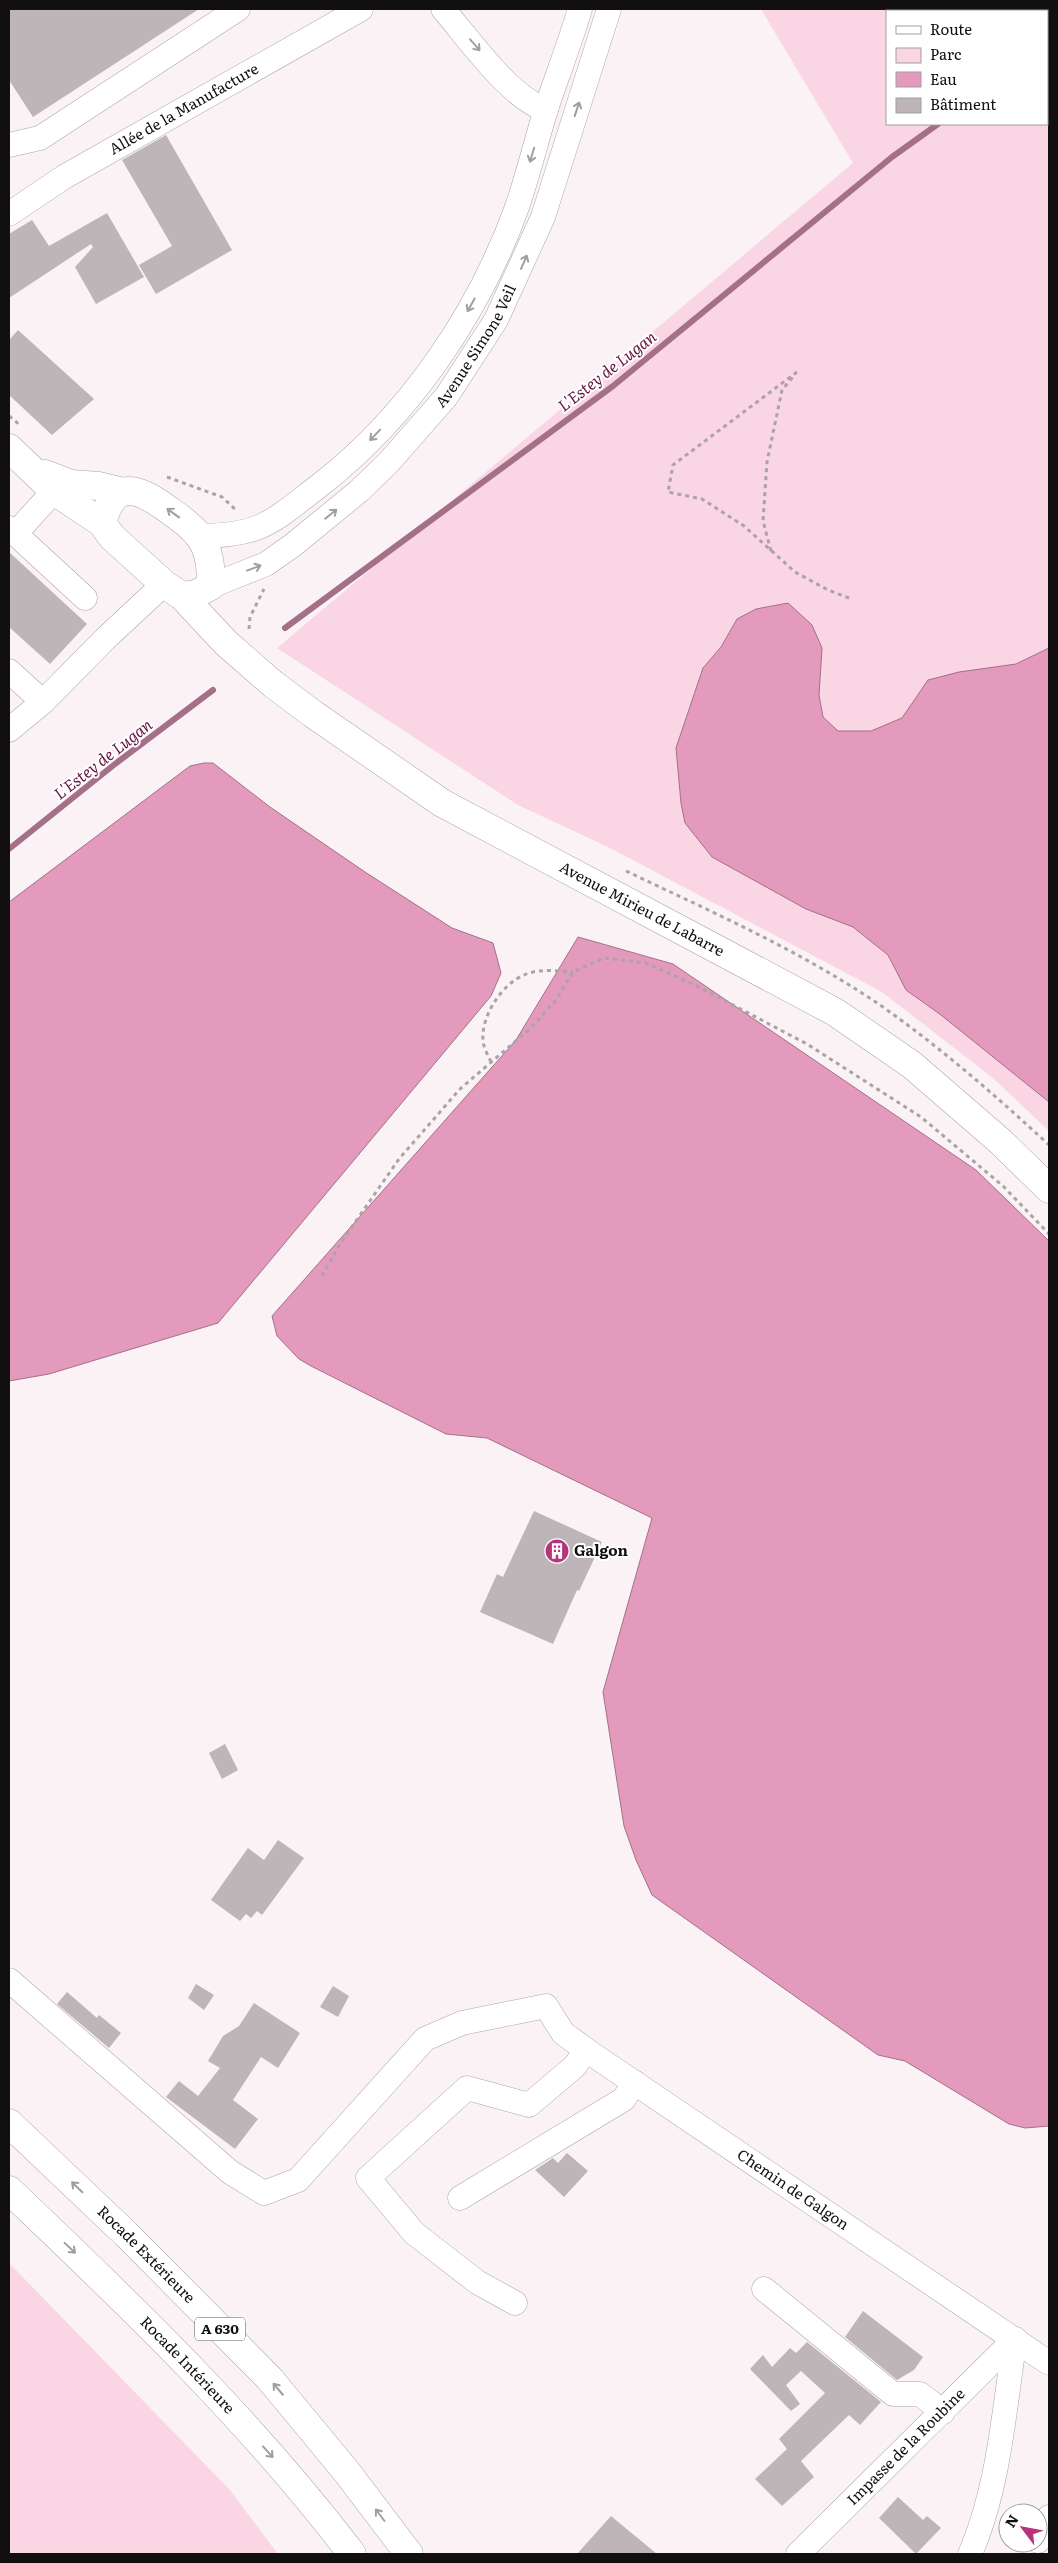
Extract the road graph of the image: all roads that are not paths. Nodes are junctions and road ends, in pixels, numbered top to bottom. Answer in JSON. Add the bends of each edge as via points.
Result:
{"nodes":[{"id":1,"x":238,"y":9,"type":"edge"},
{"id":2,"x":362,"y":9,"type":"edge"},
{"id":3,"x":443,"y":9,"type":"edge"},
{"id":4,"x":580,"y":9,"type":"edge"},
{"id":5,"x":609,"y":9,"type":"edge"},
{"id":6,"x":572,"y":35,"type":"junction"},
{"id":7,"x":598,"y":44,"type":"junction"},
{"id":8,"x":546,"y":110,"type":"junction"},
{"id":9,"x":9,"y":145,"type":"edge"},
{"id":10,"x":9,"y":214,"type":"edge"},
{"id":11,"x":442,"y":353,"type":"junction"},
{"id":12,"x":465,"y":368,"type":"junction"},
{"id":13,"x":9,"y":448,"type":"edge"},
{"id":14,"x":34,"y":470,"type":"junction"},
{"id":15,"x":54,"y":491,"type":"junction"},
{"id":16,"x":120,"y":491,"type":"junction"},
{"id":17,"x":102,"y":523,"type":"junction"},
{"id":18,"x":12,"y":531,"type":"edge"},
{"id":19,"x":199,"y":536,"type":"junction"},
{"id":20,"x":211,"y":586,"type":"junction"},
{"id":21,"x":173,"y":590,"type":"junction"},
{"id":22,"x":86,"y":598,"type":"dead end"},
{"id":23,"x":229,"y":646,"type":"junction"},
{"id":24,"x":9,"y":671,"type":"edge"},
{"id":25,"x":44,"y":702,"type":"junction"},
{"id":26,"x":9,"y":730,"type":"edge"},
{"id":27,"x":1049,"y":1188,"type":"edge"},
{"id":28,"x":9,"y":1980,"type":"edge"},
{"id":29,"x":586,"y":2050,"type":"junction"},
{"id":30,"x":634,"y":2082,"type":"junction"},
{"id":31,"x":9,"y":2123,"type":"edge"},
{"id":32,"x":9,"y":2190,"type":"edge"},
{"id":33,"x":460,"y":2198,"type":"dead end"},
{"id":34,"x":764,"y":2289,"type":"dead end"},
{"id":35,"x":514,"y":2303,"type":"dead end"},
{"id":36,"x":1015,"y":2340,"type":"junction"},
{"id":37,"x":1049,"y":2363,"type":"edge"},
{"id":38,"x":942,"y":2412,"type":"junction"},
{"id":39,"x":352,"y":2554,"type":"edge"},
{"id":40,"x":409,"y":2554,"type":"edge"},
{"id":41,"x":798,"y":2554,"type":"edge"},
{"id":42,"x":970,"y":2554,"type":"edge"}],
"edges":[{"from":1,"to":9,"type":"street","via":[[40,138]]},
{"from":2,"to":10,"type":"street","name":"Allée de la Manufacture","via":[[72,172]]},
{"from":3,"to":8,"type":"street","one_way":true,"via":[[513,89],[532,105]]},
{"from":4,"to":6,"type":"street","name":"Avenue Simone Veil"},
{"from":5,"to":7,"type":"street","name":"Avenue Simone Veil"},
{"from":6,"to":7,"type":"street"},
{"from":6,"to":8,"type":"street","name":"Avenue Simone Veil"},
{"from":12,"to":7,"type":"street","name":"Avenue Simone Veil","one_way":true,"via":[[496,320],[543,217]]},
{"from":8,"to":11,"type":"street","name":"Avenue Simone Veil","one_way":true,"via":[[516,208],[496,258]]},
{"from":11,"to":12,"type":"street"},
{"from":11,"to":19,"type":"street","name":"Avenue Simone Veil","one_way":true,"via":[[395,414],[367,443],[338,471],[275,521],[238,535]]},
{"from":20,"to":12,"type":"street","name":"Avenue Simone Veil","one_way":true,"via":[[272,560],[359,491],[418,430]]},
{"from":13,"to":14,"type":"main road","name":"Avenue Mirieu de Labarre"},
{"from":14,"to":15,"type":"main road","name":"Avenue Mirieu de Labarre"},
{"from":14,"to":16,"type":"main road","name":"Avenue Mirieu de Labarre","via":[[71,484]]},
{"from":15,"to":17,"type":"main road","name":"Avenue Mirieu de Labarre"},
{"from":15,"to":18,"type":"street"},
{"from":16,"to":17,"type":"main road","via":[[110,500]]},
{"from":19,"to":16,"type":"main road","name":"Avenue Mirieu de Labarre","one_way":true,"via":[[151,498],[135,490]]},
{"from":17,"to":21,"type":"main road","name":"Avenue Mirieu de Labarre","via":[[112,538]]},
{"from":18,"to":22,"type":"street"},
{"from":19,"to":20,"type":"main road","name":"Avenue Mirieu de Labarre","via":[[211,564]]},
{"from":20,"to":21,"type":"main road","via":[[196,594]]},
{"from":20,"to":23,"type":"main road","name":"Avenue Mirieu de Labarre"},
{"from":21,"to":23,"type":"main road","name":"Avenue Mirieu de Labarre"},
{"from":21,"to":25,"type":"street","via":[[143,606],[105,639]]},
{"from":23,"to":27,"type":"main road","name":"Avenue Mirieu de Labarre","via":[[273,684],[442,803],[835,1012],[912,1065]]},
{"from":24,"to":25,"type":"street"},
{"from":25,"to":26,"type":"street"},
{"from":28,"to":29,"type":"street","name":"Chemin de Galgon","via":[[230,2172],[264,2193],[298,2180],[425,2039],[462,2023],[546,2006],[563,2033]]},
{"from":29,"to":30,"type":"street","name":"Chemin de Galgon"},
{"from":29,"to":35,"type":"street","via":[[575,2066],[529,2105],[467,2088],[368,2178],[414,2233],[476,2282]]},
{"from":30,"to":33,"type":"street","via":[[624,2099]]},
{"from":30,"to":36,"type":"street","name":"Chemin de Galgon"},
{"from":40,"to":31,"type":"main road","name":"Rocade Extérieure","number":"A 630","one_way":true,"via":[[269,2378],[126,2234]]},
{"from":32,"to":39,"type":"main road","name":"Rocade Intérieure","one_way":true,"via":[[227,2406],[310,2498]]},
{"from":34,"to":38,"type":"street","via":[[893,2394],[920,2394]]},
{"from":36,"to":37,"type":"street","name":"Chemin de Galgon"},
{"from":36,"to":38,"type":"street","name":"Impasse de la Roubine"},
{"from":36,"to":42,"type":"street","via":[[994,2468],[979,2534]]},
{"from":38,"to":41,"type":"street","name":"Impasse de la Roubine"}]}
